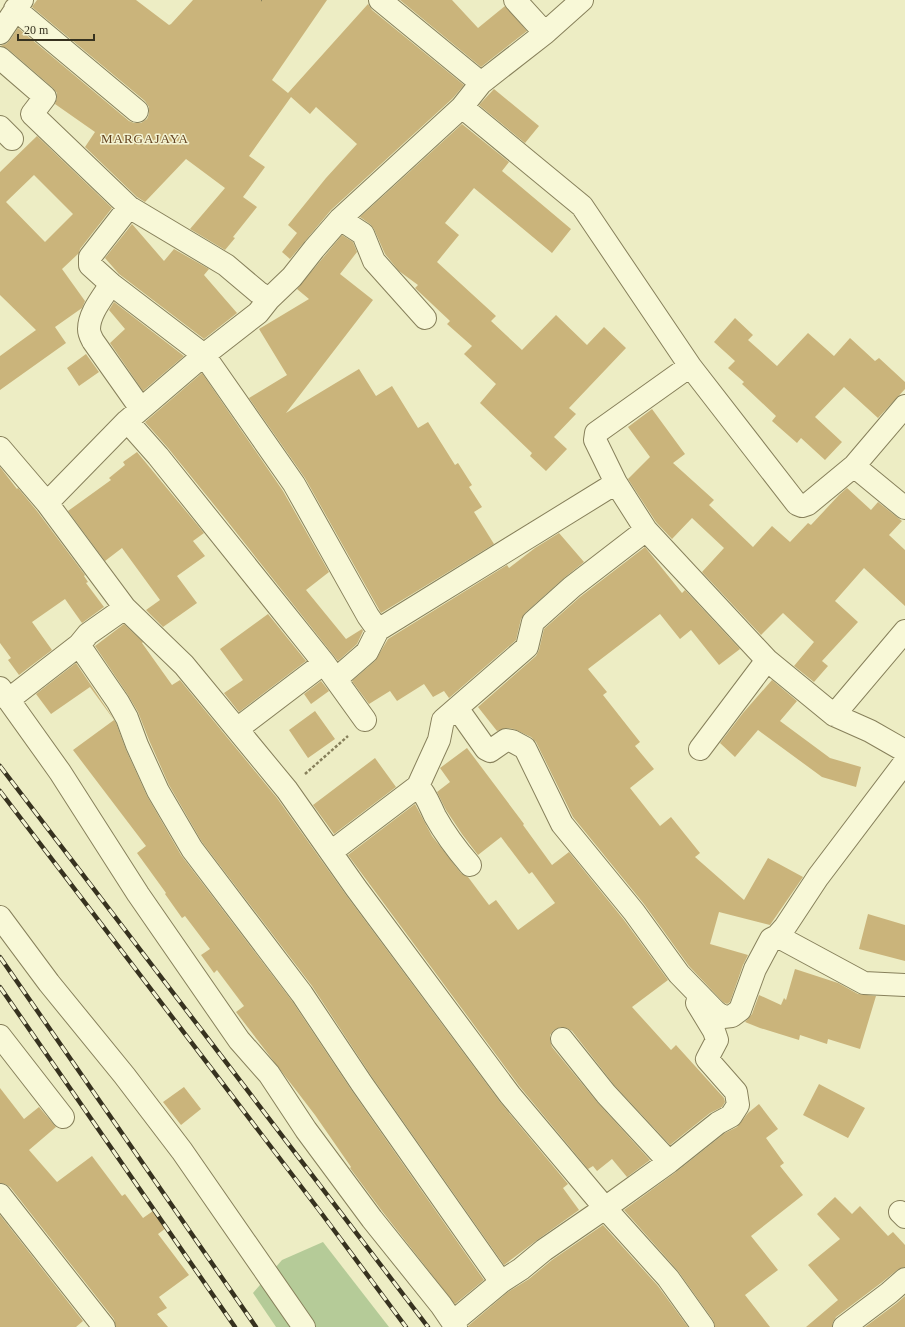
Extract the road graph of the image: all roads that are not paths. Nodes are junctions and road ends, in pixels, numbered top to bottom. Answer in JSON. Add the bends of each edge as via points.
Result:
{"nodes":[{"id":1,"x":380,"y":0,"type":"edge"},
{"id":2,"x":516,"y":0,"type":"edge"},
{"id":3,"x":582,"y":0,"type":"edge"},
{"id":4,"x":18,"y":4,"type":"edge"},
{"id":5,"x":0,"y":33,"type":"edge"},
{"id":6,"x":545,"y":33,"type":"junction"},
{"id":7,"x":0,"y":58,"type":"edge"},
{"id":8,"x":480,"y":83,"type":"junction"},
{"id":9,"x":462,"y":107,"type":"junction"},
{"id":10,"x":137,"y":111,"type":"dead end"},
{"id":11,"x":128,"y":207,"type":"junction"},
{"id":12,"x":340,"y":219,"type":"junction"},
{"id":13,"x":111,"y":284,"type":"junction"},
{"id":14,"x":269,"y":299,"type":"junction"},
{"id":15,"x":424,"y":318,"type":"dead end"},
{"id":16,"x":204,"y":355,"type":"junction"},
{"id":17,"x":690,"y":366,"type":"junction"},
{"id":18,"x":905,"y":406,"type":"edge"},
{"id":19,"x":134,"y":415,"type":"junction"},
{"id":20,"x":0,"y":448,"type":"edge"},
{"id":21,"x":854,"y":466,"type":"junction"},
{"id":22,"x":616,"y":483,"type":"junction"},
{"id":23,"x":47,"y":503,"type":"junction"},
{"id":24,"x":905,"y":508,"type":"edge"},
{"id":25,"x":646,"y":530,"type":"junction"},
{"id":26,"x":125,"y":608,"type":"junction"},
{"id":27,"x":378,"y":630,"type":"junction"},
{"id":28,"x":905,"y":631,"type":"edge"},
{"id":29,"x":79,"y":645,"type":"junction"},
{"id":30,"x":767,"y":660,"type":"junction"},
{"id":31,"x":330,"y":671,"type":"junction"},
{"id":32,"x":4,"y":694,"type":"edge"},
{"id":33,"x":457,"y":708,"type":"junction"},
{"id":34,"x":834,"y":715,"type":"junction"},
{"id":35,"x":365,"y":720,"type":"road end"},
{"id":36,"x":237,"y":729,"type":"junction"},
{"id":37,"x":700,"y":749,"type":"dead end"},
{"id":38,"x":905,"y":751,"type":"edge"},
{"id":39,"x":905,"y":762,"type":"edge"},
{"id":40,"x":418,"y":786,"type":"junction"},
{"id":41,"x":331,"y":852,"type":"junction"},
{"id":42,"x":470,"y":865,"type":"dead end"},
{"id":43,"x":0,"y":917,"type":"edge"},
{"id":44,"x":777,"y":936,"type":"junction"},
{"id":45,"x":679,"y":974,"type":"junction"},
{"id":46,"x":905,"y":985,"type":"edge"},
{"id":47,"x":0,"y":1036,"type":"edge"},
{"id":48,"x":562,"y":1038,"type":"dead end"},
{"id":49,"x":64,"y":1116,"type":"dead end"},
{"id":50,"x":669,"y":1162,"type":"junction"},
{"id":51,"x":0,"y":1195,"type":"edge"},
{"id":52,"x":605,"y":1208,"type":"junction"},
{"id":53,"x":905,"y":1279,"type":"edge"},
{"id":54,"x":501,"y":1282,"type":"junction"},
{"id":55,"x":455,"y":1325,"type":"edge"},
{"id":56,"x":104,"y":1327,"type":"edge"},
{"id":57,"x":304,"y":1327,"type":"edge"},
{"id":58,"x":703,"y":1327,"type":"edge"},
{"id":59,"x":844,"y":1327,"type":"edge"}],
"edges":[{"from":1,"to":8,"type":"street"},
{"from":2,"to":6,"type":"street"},
{"from":3,"to":6,"type":"street"},
{"from":4,"to":5,"type":"street"},
{"from":4,"to":10,"type":"street"},
{"from":6,"to":8,"type":"street"},
{"from":7,"to":11,"type":"street","via":[[45,97],[32,114]]},
{"from":8,"to":9,"type":"street"},
{"from":9,"to":12,"type":"street"},
{"from":9,"to":17,"type":"street","via":[[582,206]]},
{"from":11,"to":13,"type":"street","via":[[90,257],[90,265]]},
{"from":11,"to":14,"type":"street","via":[[226,265]]},
{"from":12,"to":14,"type":"street","via":[[292,277]]},
{"from":12,"to":15,"type":"street","via":[[362,234],[374,261]]},
{"from":13,"to":16,"type":"street"},
{"from":13,"to":19,"type":"street","via":[[95,310],[88,328],[89,334]]},
{"from":14,"to":16,"type":"street","via":[[258,313]]},
{"from":16,"to":19,"type":"street"},
{"from":16,"to":27,"type":"street","via":[[294,484]]},
{"from":17,"to":21,"type":"street","via":[[796,504],[808,504]]},
{"from":17,"to":22,"type":"street","via":[[596,433],[595,440]]},
{"from":18,"to":21,"type":"street"},
{"from":19,"to":23,"type":"street"},
{"from":19,"to":31,"type":"street","via":[[162,461]]},
{"from":20,"to":23,"type":"street"},
{"from":21,"to":24,"type":"street"},
{"from":22,"to":25,"type":"street"},
{"from":22,"to":27,"type":"street"},
{"from":23,"to":26,"type":"street"},
{"from":25,"to":30,"type":"street"},
{"from":25,"to":33,"type":"street","via":[[572,587],[533,622],[527,647]]},
{"from":26,"to":29,"type":"street","via":[[88,634]]},
{"from":26,"to":36,"type":"street","via":[[184,665]]},
{"from":27,"to":31,"type":"street","via":[[367,652]]},
{"from":28,"to":34,"type":"street"},
{"from":29,"to":32,"type":"street"},
{"from":29,"to":54,"type":"street","via":[[127,718],[158,791],[192,848],[302,994]]},
{"from":30,"to":34,"type":"street"},
{"from":30,"to":37,"type":"street"},
{"from":31,"to":35,"type":"street"},
{"from":31,"to":36,"type":"street"},
{"from":32,"to":55,"type":"street","via":[[60,772],[138,894],[239,1040],[269,1074],[306,1130]]},
{"from":33,"to":40,"type":"street","via":[[443,720],[439,740]]},
{"from":33,"to":45,"type":"street","via":[[486,749],[490,751],[506,740],[525,748],[562,824],[634,912]]},
{"from":34,"to":38,"type":"street","via":[[870,731]]},
{"from":36,"to":41,"type":"street","via":[[287,790]]},
{"from":39,"to":44,"type":"street"},
{"from":40,"to":41,"type":"street"},
{"from":40,"to":42,"type":"street","via":[[456,849]]},
{"from":41,"to":52,"type":"street","via":[[510,1095]]},
{"from":43,"to":57,"type":"street","via":[[49,983],[182,1150]]},
{"from":44,"to":45,"type":"street","via":[[771,939],[755,970],[740,1010],[732,1016],[723,1017],[715,1011]]},
{"from":44,"to":46,"type":"street","via":[[864,983]]},
{"from":45,"to":50,"type":"street","via":[[716,1036],[717,1040],[707,1058],[736,1092],[738,1105],[730,1116]]},
{"from":47,"to":49,"type":"street"},
{"from":48,"to":50,"type":"street","via":[[606,1094]]},
{"from":50,"to":52,"type":"street"},
{"from":51,"to":56,"type":"street"},
{"from":52,"to":54,"type":"street"},
{"from":52,"to":58,"type":"street","via":[[668,1278]]},
{"from":53,"to":59,"type":"street"},
{"from":54,"to":55,"type":"street"}]}
